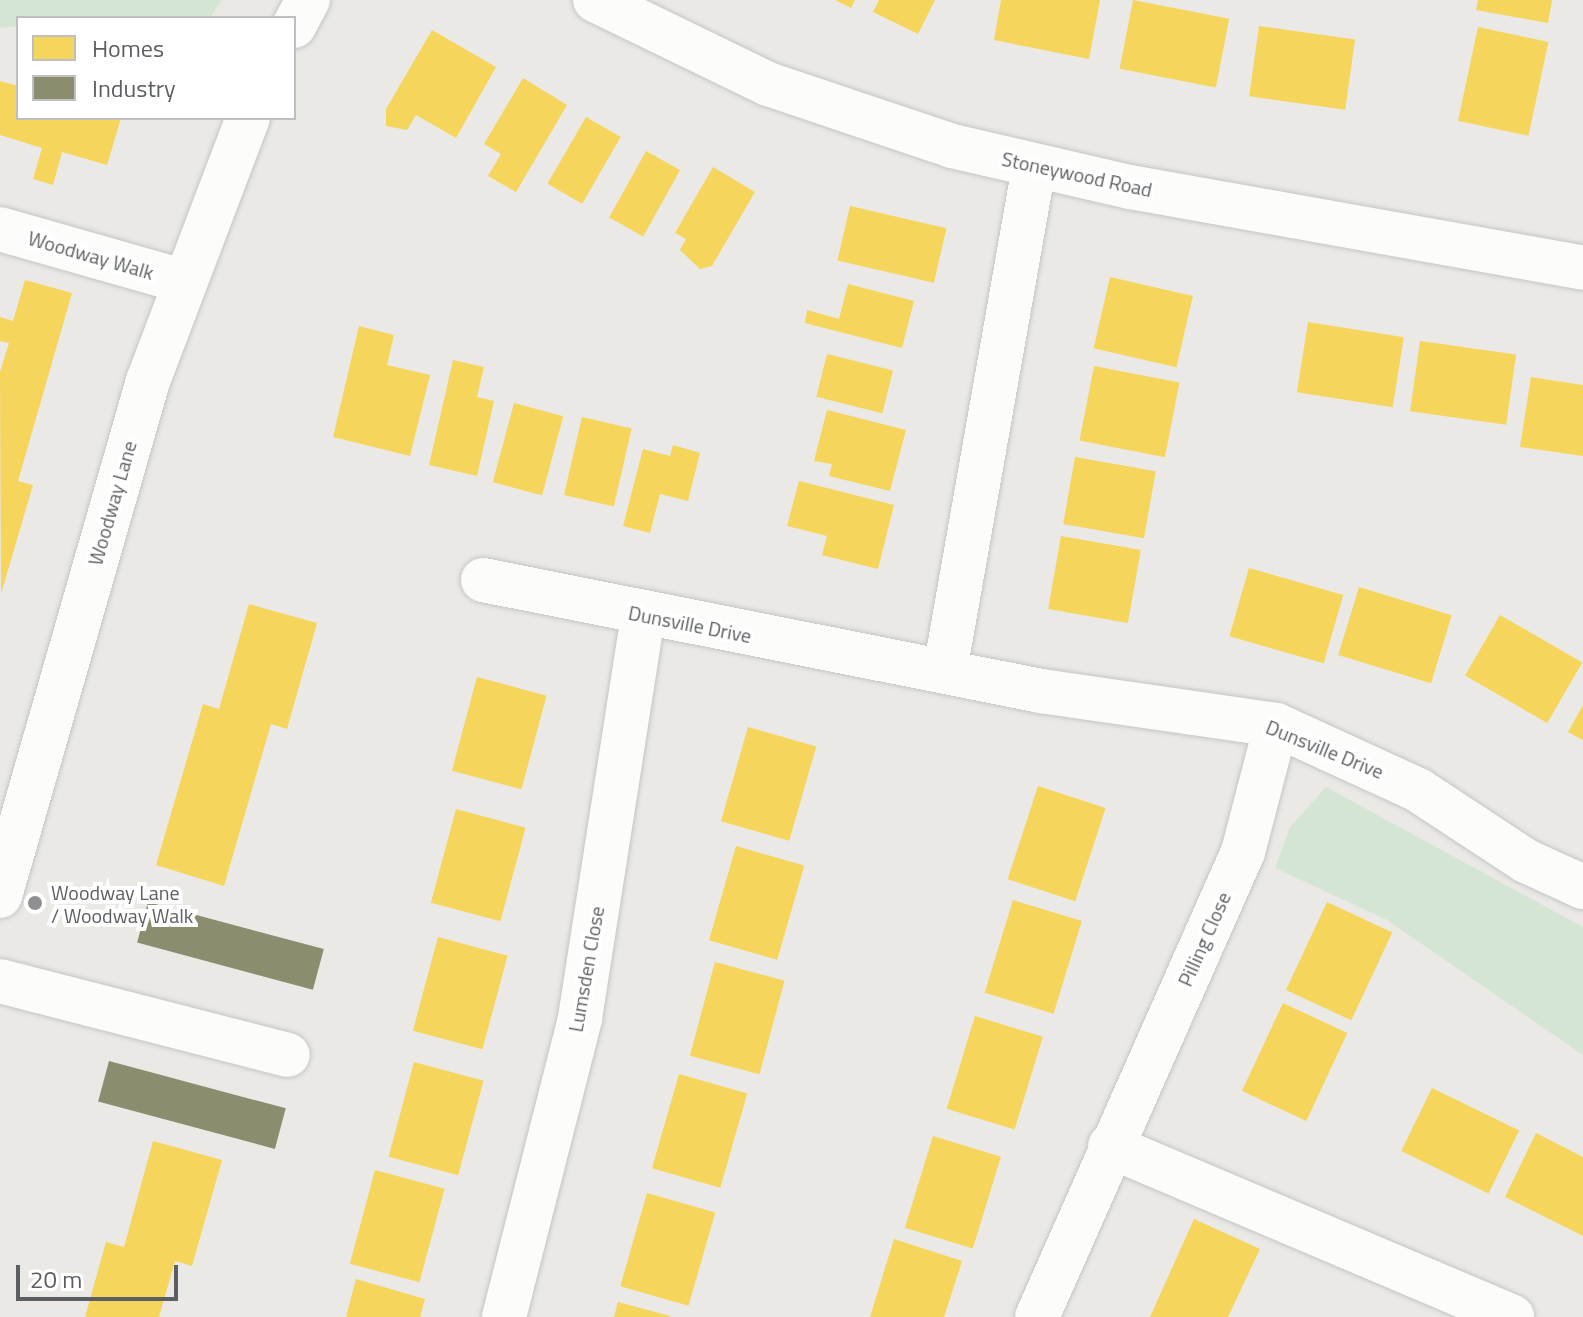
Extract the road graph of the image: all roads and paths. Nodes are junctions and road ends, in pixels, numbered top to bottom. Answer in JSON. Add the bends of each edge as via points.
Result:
{"nodes":[{"id":1,"x":308,"y":0,"type":"edge"},
{"id":2,"x":595,"y":0,"type":"edge"},
{"id":3,"x":296,"y":22,"type":"edge"},
{"id":4,"x":247,"y":120,"type":"edge"},
{"id":5,"x":1034,"y":167,"type":"junction"},
{"id":6,"x":0,"y":229,"type":"edge"},
{"id":7,"x":1583,"y":268,"type":"edge"},
{"id":8,"x":183,"y":281,"type":"junction"},
{"id":9,"x":483,"y":580,"type":"dead end"},
{"id":10,"x":643,"y":616,"type":"junction"},
{"id":11,"x":945,"y":671,"type":"junction"},
{"id":12,"x":1276,"y":725,"type":"junction"},
{"id":13,"x":1583,"y":887,"type":"edge"},
{"id":14,"x":0,"y":896,"type":"edge"},
{"id":15,"x":0,"y":981,"type":"edge"},
{"id":16,"x":288,"y":1055,"type":"dead end"},
{"id":17,"x":1110,"y":1146,"type":"junction"},
{"id":18,"x":1449,"y":1304,"type":"edge"},
{"id":19,"x":504,"y":1317,"type":"edge"},
{"id":20,"x":1037,"y":1317,"type":"edge"},
{"id":21,"x":1512,"y":1317,"type":"edge"}],
"edges":[{"from":1,"to":3,"type":"street"},
{"from":2,"to":5,"type":"street","name":"Stoneywood Road","via":[[782,89]]},
{"from":4,"to":8,"type":"street","name":"Woodway Lane"},
{"from":5,"to":7,"type":"street","name":"Stoneywood Road"},
{"from":5,"to":11,"type":"street"},
{"from":6,"to":8,"type":"street","name":"Woodway Walk"},
{"from":8,"to":14,"type":"street","name":"Woodway Lane"},
{"from":9,"to":10,"type":"street","name":"Dunsville Drive"},
{"from":10,"to":11,"type":"street","name":"Dunsville Drive"},
{"from":10,"to":19,"type":"street","name":"Lumsden Close","via":[[580,1018]]},
{"from":11,"to":12,"type":"street","name":"Dunsville Drive"},
{"from":12,"to":13,"type":"street","name":"Dunsville Drive","via":[[1406,783],[1526,861]]},
{"from":12,"to":17,"type":"street","name":"Pilling Close","via":[[1243,852]]},
{"from":15,"to":16,"type":"street"},
{"from":17,"to":18,"type":"street"},
{"from":17,"to":20,"type":"street","name":"Pilling Close"},
{"from":18,"to":21,"type":"street"}]}
